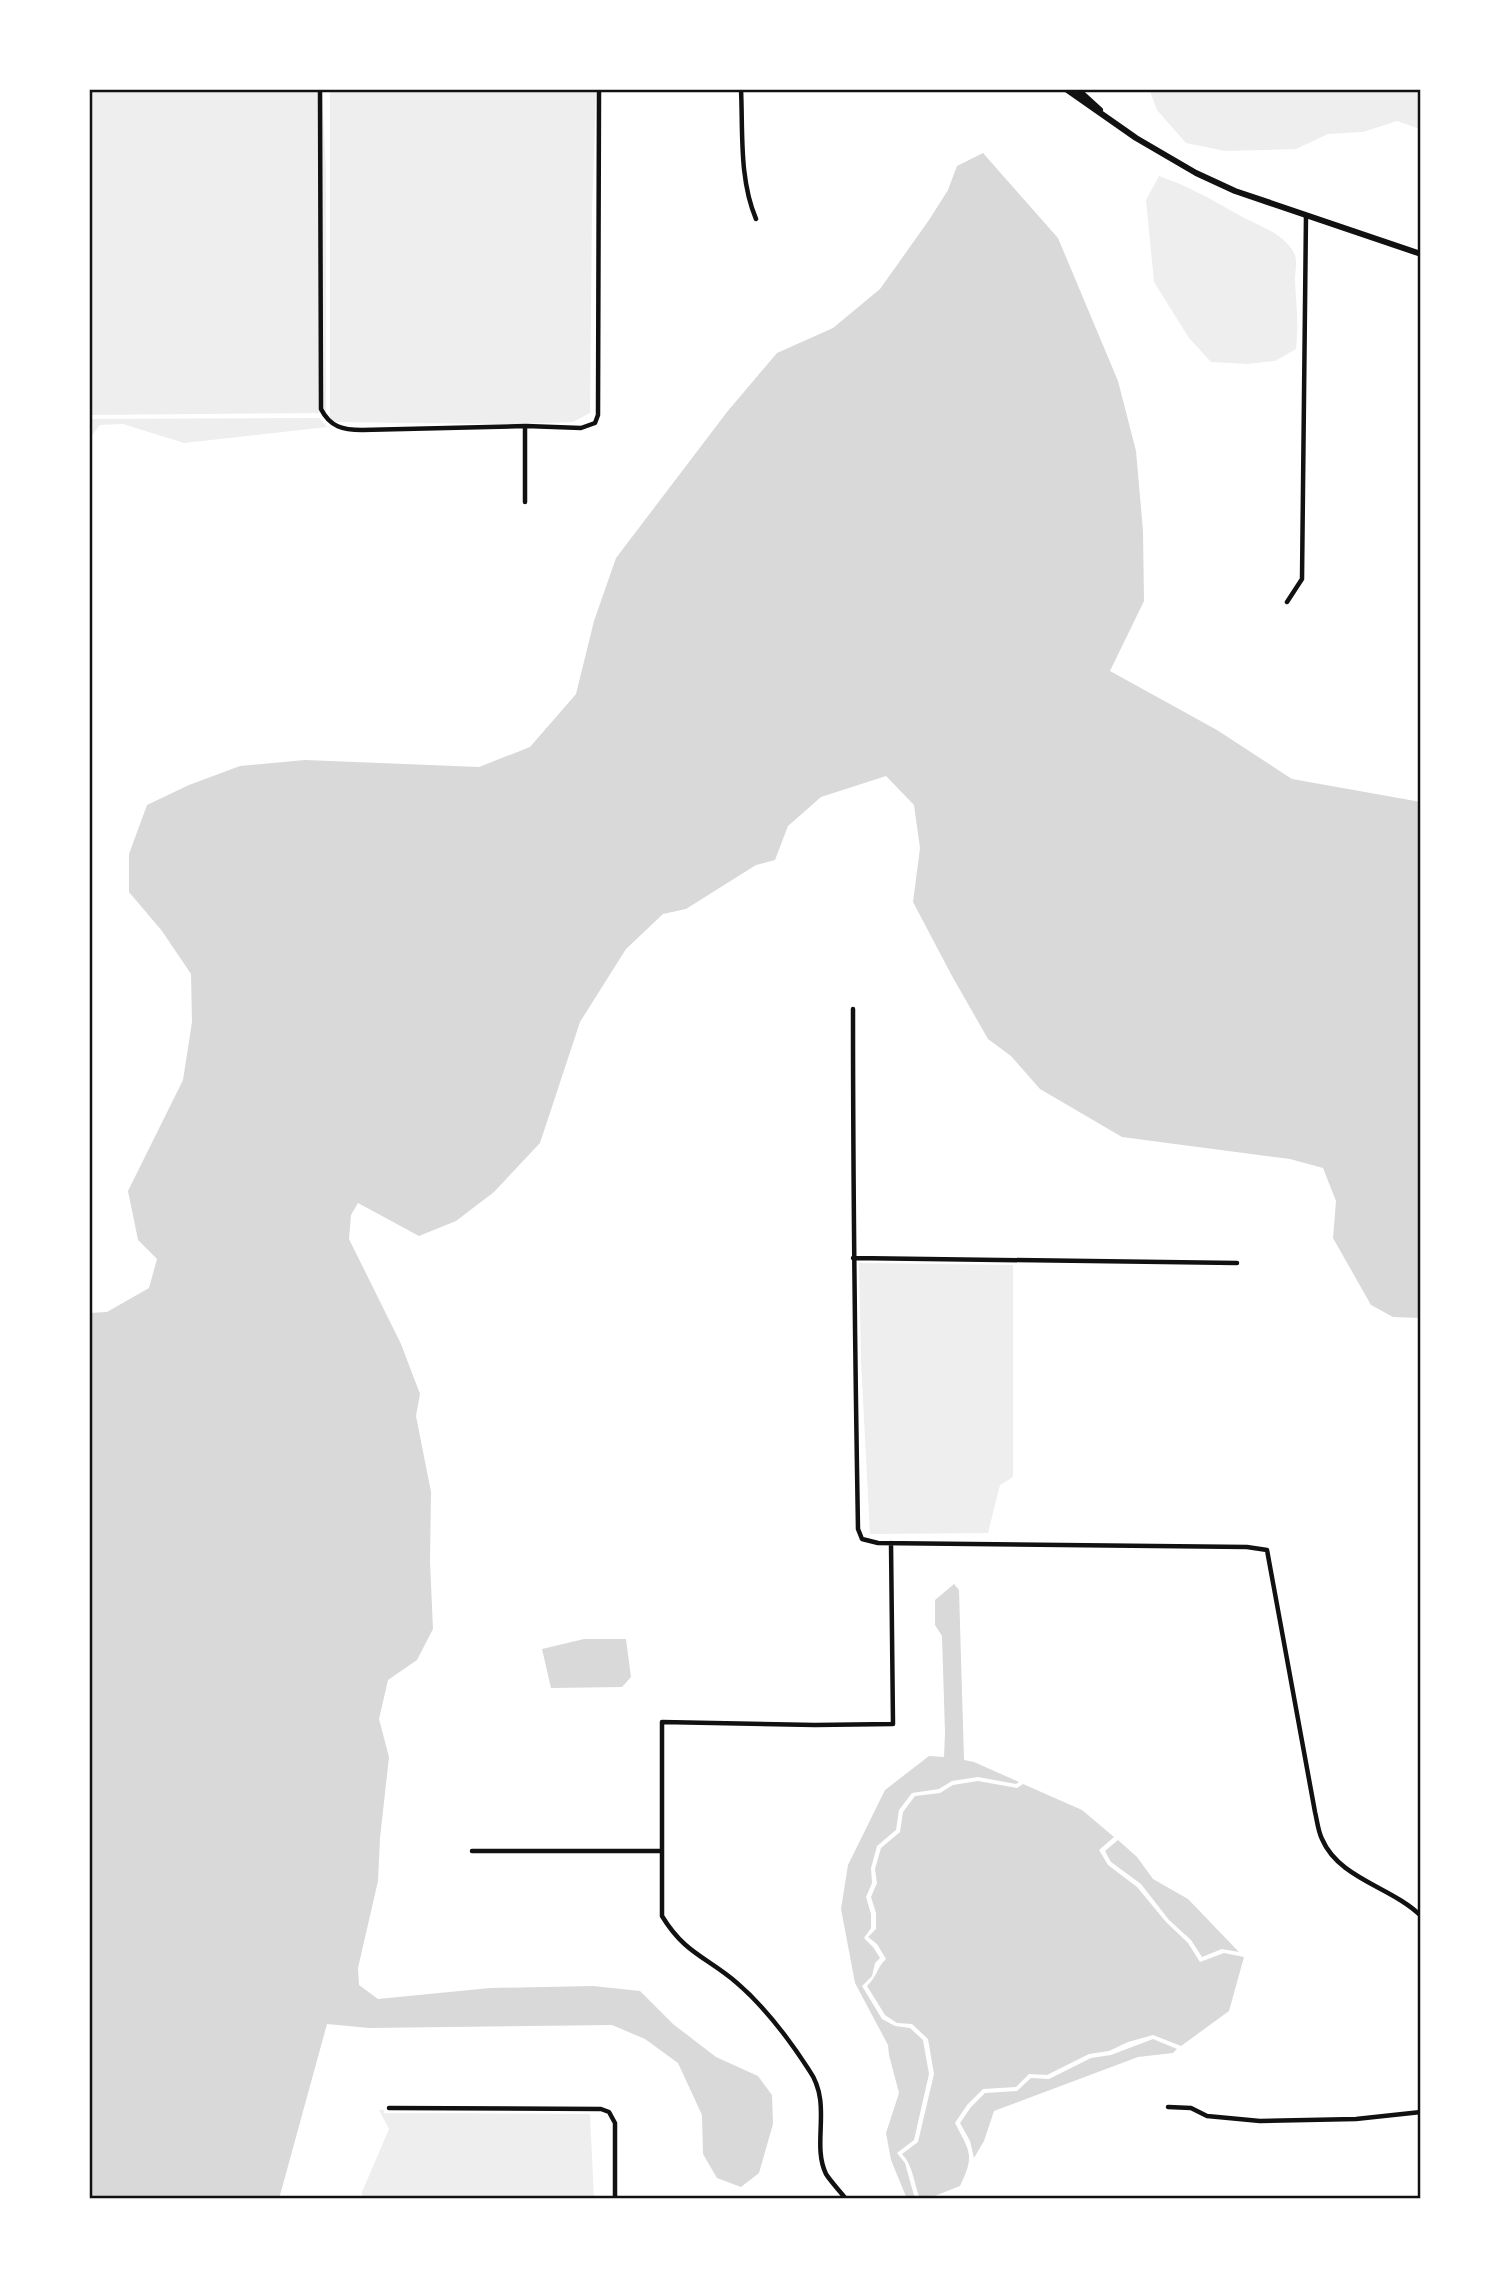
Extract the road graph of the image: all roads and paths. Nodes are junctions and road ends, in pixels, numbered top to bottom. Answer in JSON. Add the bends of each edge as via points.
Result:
{"nodes":[{"id":1,"x":320,"y":89,"type":"edge"},
{"id":2,"x":599,"y":89,"type":"edge"},
{"id":3,"x":741,"y":89,"type":"edge"},
{"id":4,"x":1066,"y":89,"type":"edge"},
{"id":5,"x":1077,"y":89,"type":"edge"},
{"id":6,"x":1114,"y":123,"type":"junction"},
{"id":7,"x":1306,"y":214,"type":"junction"},
{"id":8,"x":756,"y":219,"type":"dead end"},
{"id":9,"x":1421,"y":254,"type":"edge"},
{"id":10,"x":525,"y":427,"type":"junction"},
{"id":11,"x":525,"y":502,"type":"dead end"},
{"id":12,"x":1287,"y":602,"type":"dead end"},
{"id":13,"x":853,"y":1009,"type":"dead end"},
{"id":14,"x":853,"y":1258,"type":"junction"},
{"id":15,"x":1237,"y":1263,"type":"dead end"},
{"id":16,"x":891,"y":1543,"type":"junction"},
{"id":17,"x":662,"y":1850,"type":"junction"},
{"id":18,"x":472,"y":1851,"type":"dead end"},
{"id":19,"x":1421,"y":1916,"type":"edge"},
{"id":20,"x":1168,"y":2107,"type":"dead end"},
{"id":21,"x":389,"y":2108,"type":"dead end"},
{"id":22,"x":1421,"y":2112,"type":"edge"},
{"id":23,"x":615,"y":2199,"type":"edge"},
{"id":24,"x":846,"y":2199,"type":"edge"}],
"edges":[{"from":1,"to":10,"type":"street","via":[[321,409],[333,425],[346,430]]},
{"from":2,"to":10,"type":"street","via":[[598,415],[595,424],[581,428]]},
{"from":3,"to":8,"type":"street","via":[[745,181]]},
{"from":4,"to":6,"type":"main road"},
{"from":5,"to":6,"type":"main road"},
{"from":6,"to":7,"type":"main road","via":[[1196,173]]},
{"from":7,"to":9,"type":"main road"},
{"from":7,"to":12,"type":"street","via":[[1301,579]]},
{"from":10,"to":11,"type":"street"},
{"from":13,"to":14,"type":"street"},
{"from":14,"to":15,"type":"street"},
{"from":14,"to":16,"type":"street","via":[[858,1529],[862,1539]]},
{"from":16,"to":17,"type":"street","via":[[893,1724],[662,1722]]},
{"from":16,"to":19,"type":"street","via":[[1267,1550],[1321,1839],[1351,1872],[1408,1903]]},
{"from":17,"to":18,"type":"street"},
{"from":17,"to":24,"type":"street","via":[[662,1916],[690,1951],[757,2001],[811,2072],[823,2106],[820,2147],[826,2173]]},
{"from":20,"to":22,"type":"street","via":[[1260,2120],[1356,2119]]},
{"from":21,"to":23,"type":"street","via":[[609,2112],[615,2123]]}]}
